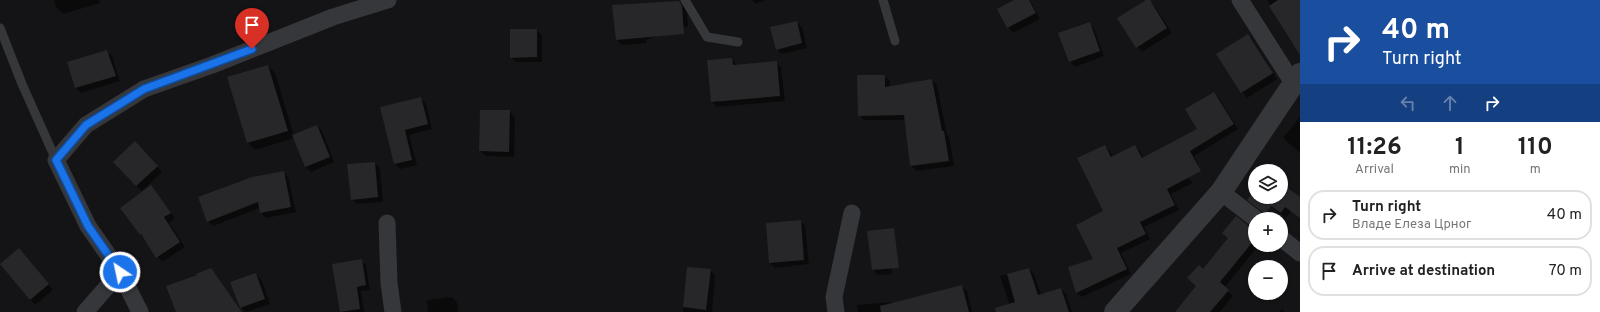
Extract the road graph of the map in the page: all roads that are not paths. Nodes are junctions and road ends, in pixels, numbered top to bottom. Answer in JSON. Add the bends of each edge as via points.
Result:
{"nodes":[{"id":1,"x":388,"y":0,"type":"edge"},
{"id":2,"x":685,"y":0,"type":"edge"},
{"id":3,"x":884,"y":0,"type":"edge"},
{"id":4,"x":1240,"y":0,"type":"edge"},
{"id":5,"x":0,"y":28,"type":"edge"},
{"id":6,"x":895,"y":41,"type":"dead end"},
{"id":7,"x":738,"y":42,"type":"dead end"},
{"id":8,"x":1297,"y":78,"type":"edge"},
{"id":9,"x":56,"y":160,"type":"junction"},
{"id":10,"x":1221,"y":192,"type":"junction"},
{"id":11,"x":852,"y":213,"type":"dead end"},
{"id":12,"x":1248,"y":213,"type":"edge"},
{"id":13,"x":387,"y":223,"type":"dead end"},
{"id":14,"x":1288,"y":244,"type":"edge"},
{"id":15,"x":1300,"y":253,"type":"edge"},
{"id":16,"x":120,"y":272,"type":"junction"},
{"id":17,"x":84,"y":312,"type":"edge"},
{"id":18,"x":140,"y":312,"type":"edge"},
{"id":19,"x":393,"y":312,"type":"edge"},
{"id":20,"x":836,"y":312,"type":"edge"},
{"id":21,"x":1116,"y":312,"type":"edge"}],
"edges":[{"from":1,"to":9,"type":"street","via":[[333,17],[144,89],[86,125]]},
{"from":2,"to":7,"type":"lane","via":[[707,37]]},
{"from":3,"to":6,"type":"lane"},
{"from":4,"to":8,"type":"street"},
{"from":5,"to":9,"type":"lane"},
{"from":8,"to":10,"type":"street"},
{"from":9,"to":16,"type":"street","via":[[88,226]]},
{"from":10,"to":12,"type":"street"},
{"from":10,"to":21,"type":"street"},
{"from":11,"to":20,"type":"street","via":[[834,297]]},
{"from":13,"to":19,"type":"street","via":[[389,283]]},
{"from":14,"to":15,"type":"street"},
{"from":16,"to":17,"type":"street"},
{"from":16,"to":18,"type":"street"}]}
